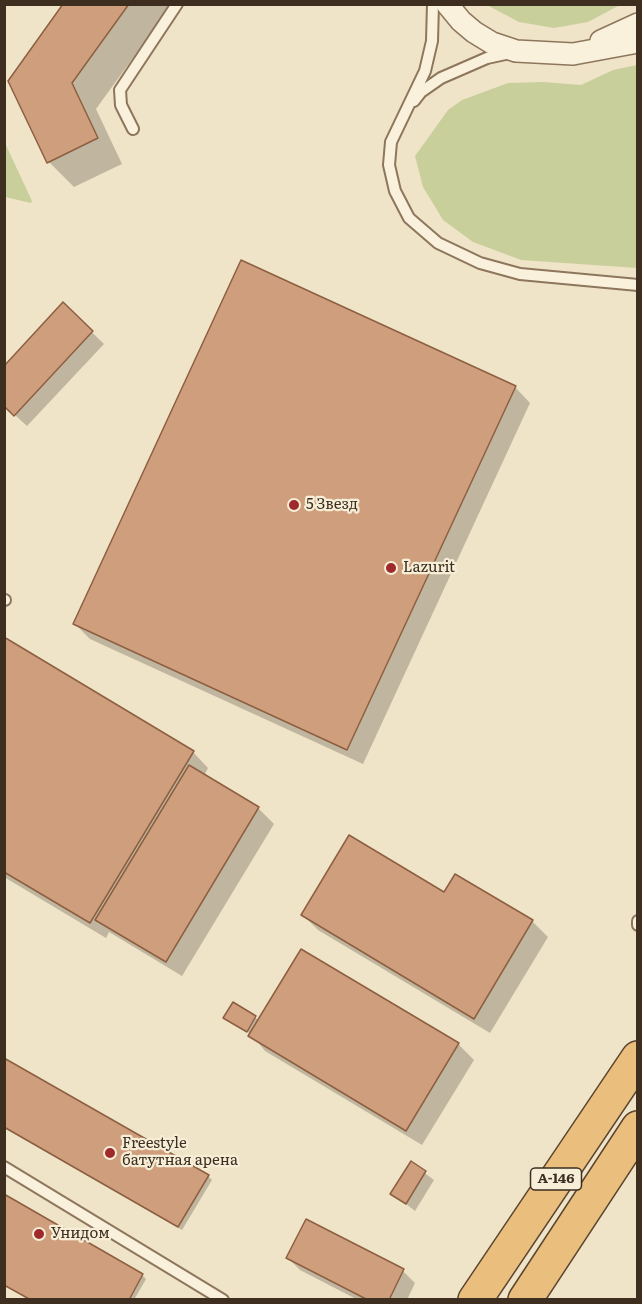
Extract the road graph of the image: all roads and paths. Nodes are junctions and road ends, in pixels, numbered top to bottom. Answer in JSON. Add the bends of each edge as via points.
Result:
{"nodes":[{"id":1,"x":177,"y":4,"type":"edge"},
{"id":2,"x":433,"y":4,"type":"edge"},
{"id":3,"x":447,"y":4,"type":"edge"},
{"id":4,"x":638,"y":24,"type":"edge"},
{"id":5,"x":638,"y":42,"type":"edge"},
{"id":6,"x":516,"y":51,"type":"junction"},
{"id":7,"x":573,"y":54,"type":"junction"},
{"id":8,"x":399,"y":121,"type":"junction"},
{"id":9,"x":133,"y":129,"type":"dead end"},
{"id":10,"x":638,"y":285,"type":"edge"},
{"id":11,"x":638,"y":1058,"type":"edge"},
{"id":12,"x":638,"y":1128,"type":"edge"},
{"id":13,"x":4,"y":1167,"type":"edge"},
{"id":14,"x":223,"y":1299,"type":"edge"},
{"id":15,"x":475,"y":1299,"type":"edge"},
{"id":16,"x":525,"y":1299,"type":"edge"}],
"edges":[{"from":1,"to":9,"type":"lane","via":[[120,90],[121,105]]},
{"from":2,"to":8,"type":"lane","via":[[432,42],[425,71]]},
{"from":3,"to":6,"type":"street","via":[[474,32]]},
{"from":4,"to":7,"type":"street"},
{"from":5,"to":7,"type":"street"},
{"from":6,"to":7,"type":"street"},
{"from":6,"to":8,"type":"lane","via":[[486,58],[441,78],[421,92]]},
{"from":8,"to":10,"type":"lane","via":[[391,142],[389,165],[394,191],[410,218],[438,243],[480,263],[520,274]]},
{"from":11,"to":15,"type":"highway","number":"А-146"},
{"from":12,"to":16,"type":"highway","number":"А-146"},
{"from":13,"to":14,"type":"lane"}]}
